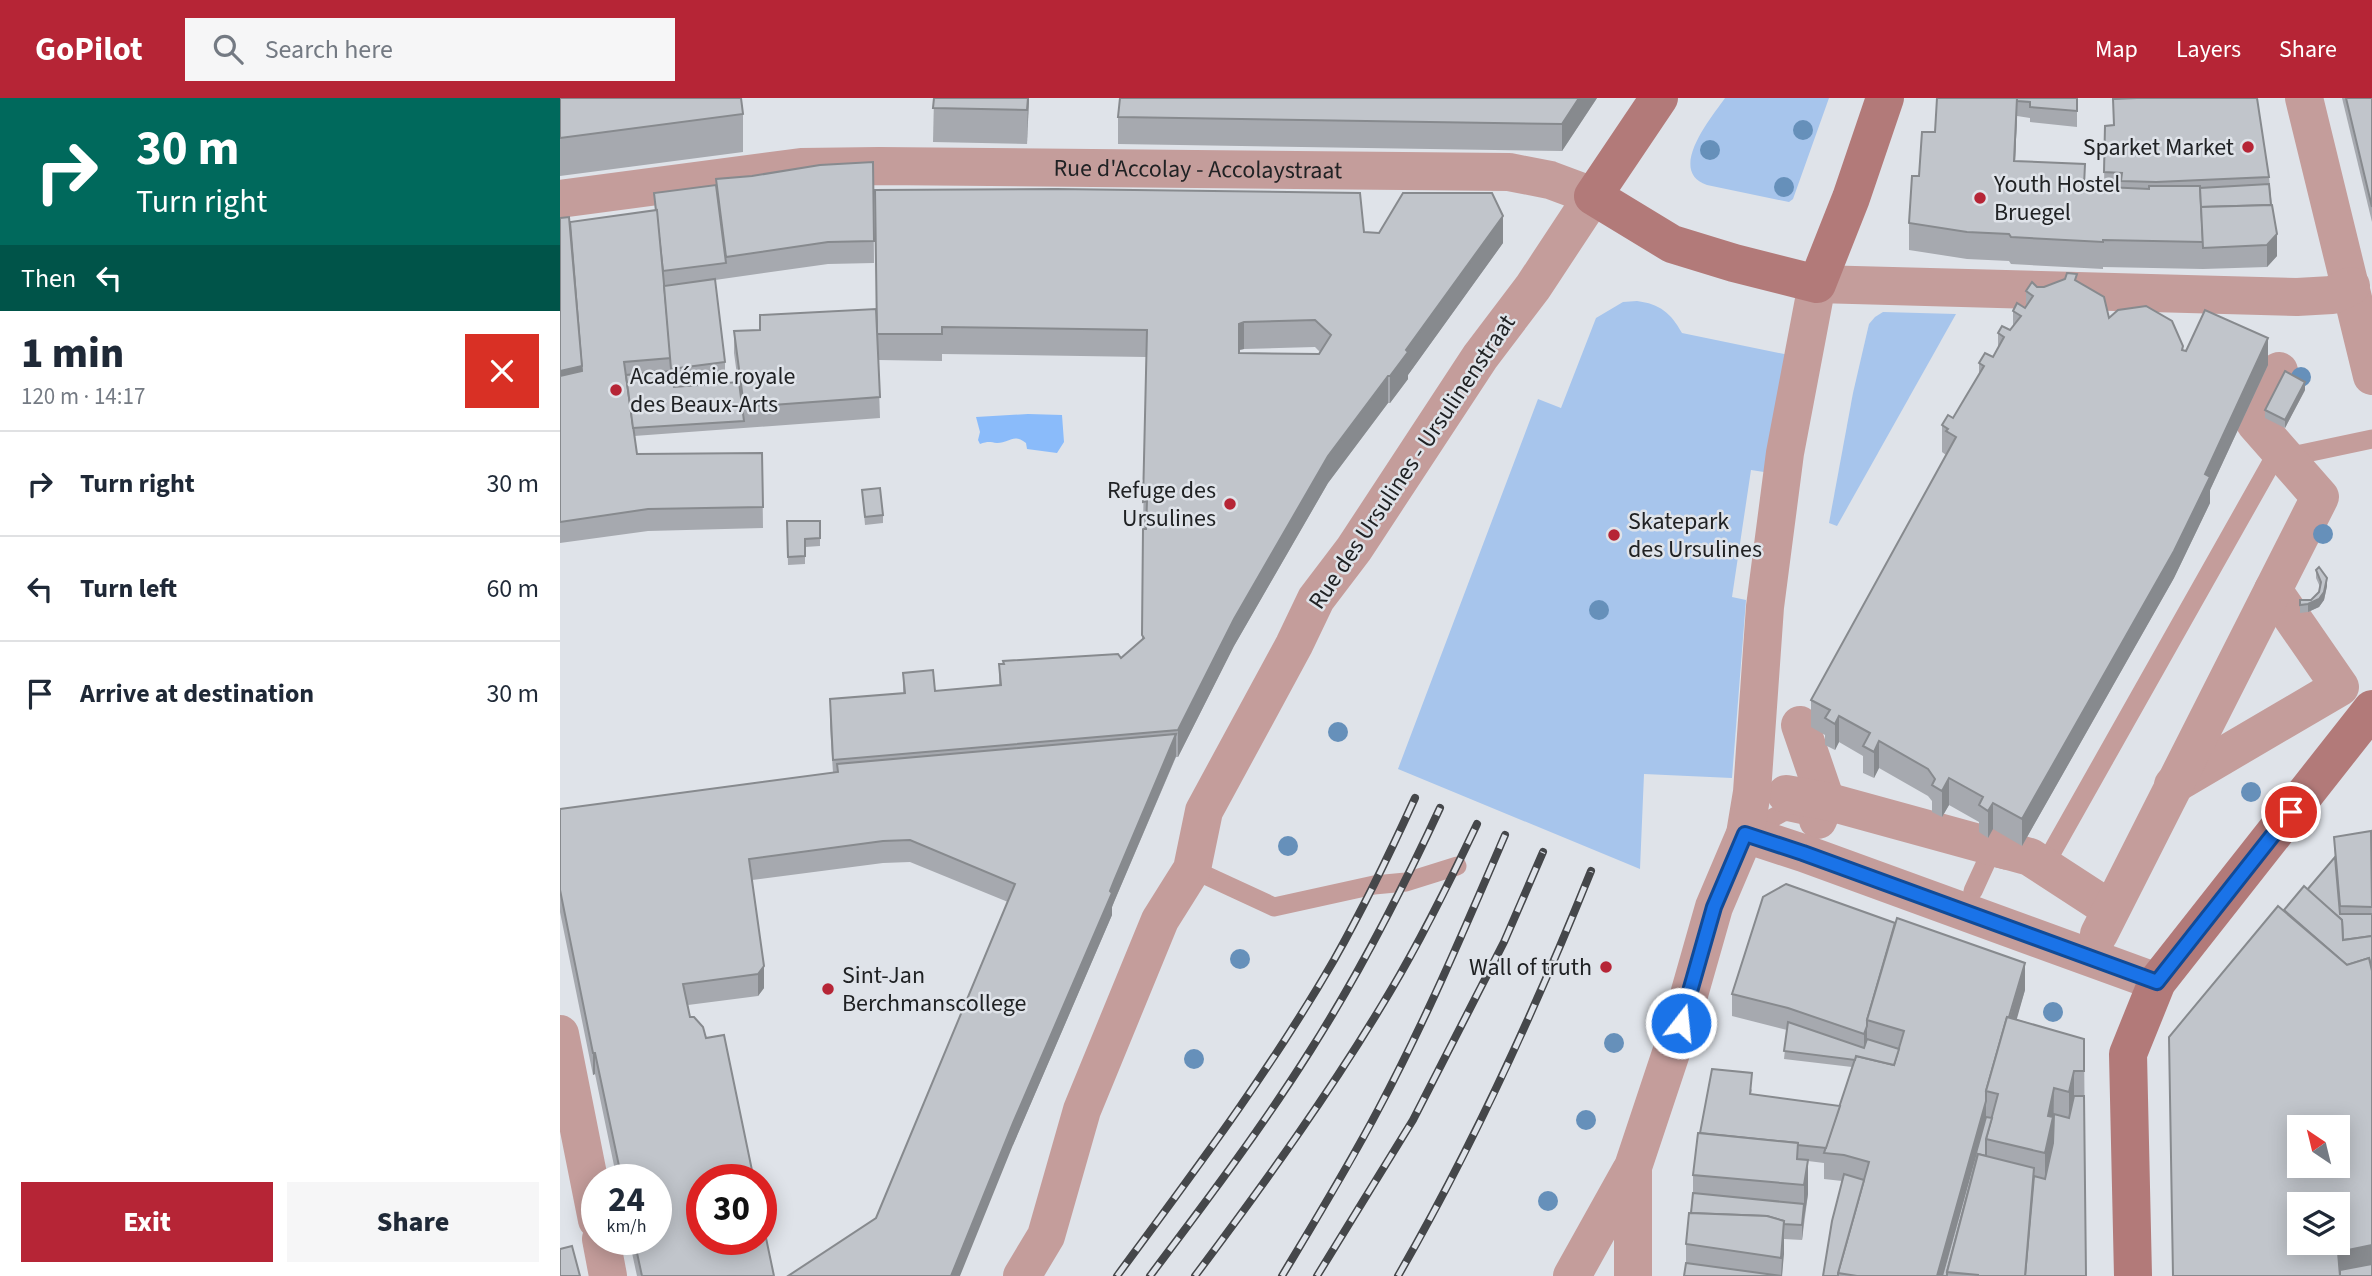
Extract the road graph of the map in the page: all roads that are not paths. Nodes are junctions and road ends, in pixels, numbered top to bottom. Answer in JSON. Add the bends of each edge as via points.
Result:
{"nodes":[{"id":1,"x":1659,"y":98,"type":"edge"},
{"id":2,"x":1885,"y":98,"type":"edge"},
{"id":3,"x":2304,"y":98,"type":"edge"},
{"id":4,"x":1593,"y":196,"type":"junction"},
{"id":5,"x":560,"y":199,"type":"edge"},
{"id":6,"x":1817,"y":284,"type":"junction"},
{"id":7,"x":2351,"y":286,"type":"junction"},
{"id":8,"x":2279,"y":371,"type":"dead end"},
{"id":9,"x":2372,"y":376,"type":"edge"},
{"id":10,"x":2372,"y":439,"type":"edge"},
{"id":11,"x":2286,"y":457,"type":"junction"},
{"id":12,"x":2273,"y":590,"type":"junction"},
{"id":13,"x":2372,"y":709,"type":"edge"},
{"id":14,"x":1800,"y":725,"type":"dead end"},
{"id":15,"x":2173,"y":785,"type":"junction"},
{"id":16,"x":1786,"y":794,"type":"dead end"},
{"id":17,"x":1818,"y":818,"type":"junction"},
{"id":18,"x":1745,"y":834,"type":"junction"},
{"id":19,"x":1989,"y":856,"type":"junction"},
{"id":20,"x":1457,"y":866,"type":"dead end"},
{"id":21,"x":2044,"y":866,"type":"junction"},
{"id":22,"x":1192,"y":869,"type":"junction"},
{"id":23,"x":1973,"y":891,"type":"dead end"},
{"id":24,"x":2157,"y":982,"type":"junction"},
{"id":25,"x":560,"y":1034,"type":"edge"},
{"id":26,"x":586,"y":1164,"type":"edge"},
{"id":27,"x":1633,"y":1167,"type":"junction"},
{"id":28,"x":604,"y":1255,"type":"edge"},
{"id":29,"x":608,"y":1276,"type":"edge"},
{"id":30,"x":1022,"y":1276,"type":"edge"},
{"id":31,"x":1572,"y":1276,"type":"edge"},
{"id":32,"x":1633,"y":1276,"type":"edge"},
{"id":33,"x":2133,"y":1276,"type":"edge"}],
"edges":[{"from":1,"to":4,"type":"street"},
{"from":2,"to":6,"type":"street"},
{"from":3,"to":7,"type":"street"},
{"from":4,"to":5,"type":"street","name":"Rue d'Accolay - Accolaystraat","via":[[1550,180],[1509,172],[879,166],[801,167]]},
{"from":4,"to":6,"type":"street","name":"Rue d'Accolay - Accolaystraat","via":[[1672,244]]},
{"from":4,"to":22,"type":"street","name":"Rue des Ursulines - Ursulinenstraat","via":[[1316,599],[1204,811]]},
{"from":6,"to":7,"type":"street","via":[[2297,297],[2332,295]]},
{"from":6,"to":18,"type":"street","via":[[1785,453],[1765,607]]},
{"from":7,"to":9,"type":"street"},
{"from":8,"to":11,"type":"street","via":[[2255,423]]},
{"from":10,"to":11,"type":"lane"},
{"from":11,"to":12,"type":"street","via":[[2320,497]]},
{"from":11,"to":21,"type":"lane","via":[[2273,460]]},
{"from":12,"to":15,"type":"street"},
{"from":12,"to":15,"type":"street","via":[[2340,687]]},
{"from":13,"to":24,"type":"street"},
{"from":14,"to":17,"type":"street"},
{"from":15,"to":21,"type":"street","via":[[2104,922]]},
{"from":16,"to":17,"type":"street"},
{"from":17,"to":18,"type":"lane","via":[[1785,811]]},
{"from":17,"to":19,"type":"lane"},
{"from":17,"to":21,"type":"street","via":[[2030,857]]},
{"from":18,"to":24,"type":"street"},
{"from":18,"to":27,"type":"street","via":[[1714,907]]},
{"from":19,"to":21,"type":"lane"},
{"from":19,"to":23,"type":"lane"},
{"from":20,"to":22,"type":"lane","via":[[1274,907]]},
{"from":22,"to":30,"type":"street","name":"Rue des Ursulines - Ursulinenstraat","via":[[1160,920],[1082,1110],[1046,1236]]},
{"from":24,"to":33,"type":"street","via":[[2128,1054]]},
{"from":25,"to":26,"type":"street"},
{"from":27,"to":31,"type":"street"},
{"from":27,"to":32,"type":"street"},
{"from":28,"to":29,"type":"street"}]}
